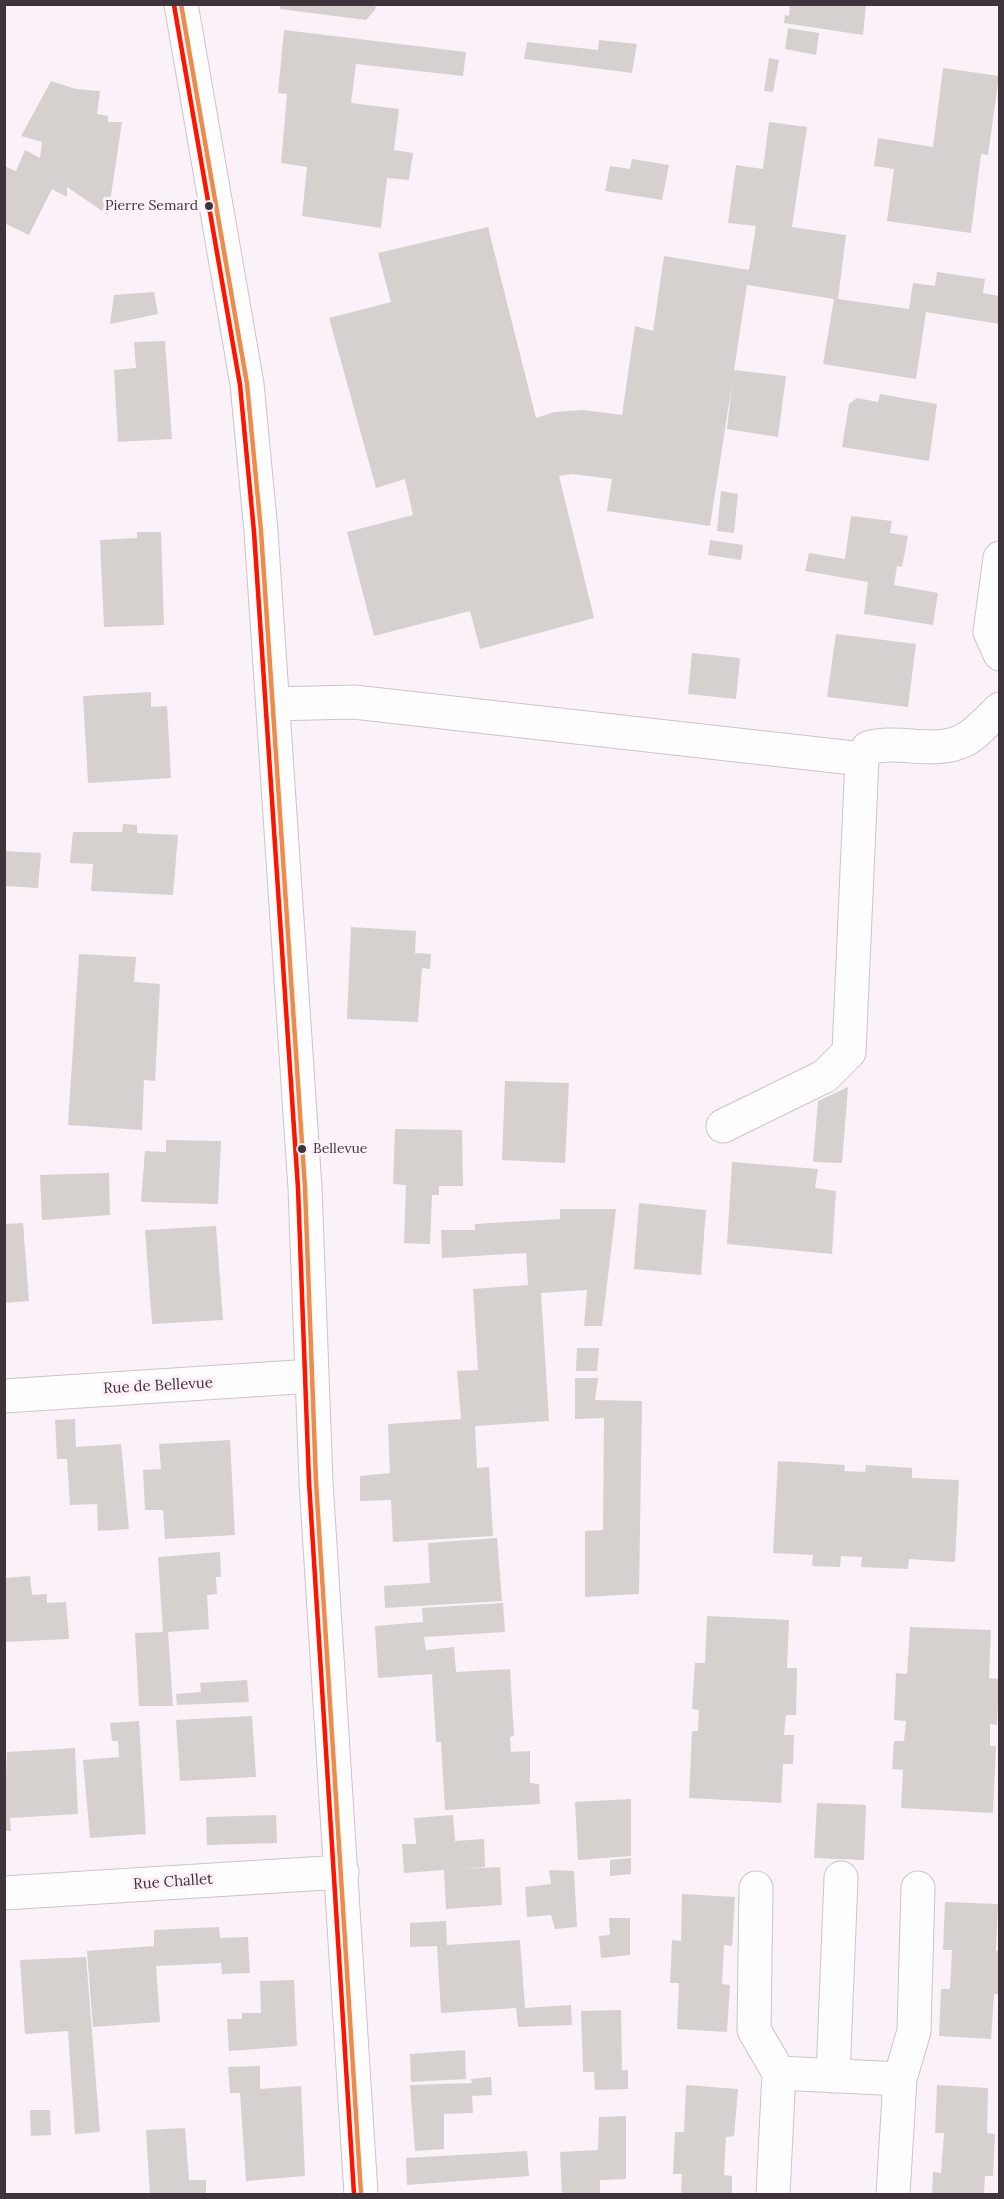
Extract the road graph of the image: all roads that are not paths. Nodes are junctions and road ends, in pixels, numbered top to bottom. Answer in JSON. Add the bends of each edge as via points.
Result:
{"nodes":[{"id":1,"x":182,"y":4,"type":"edge"},
{"id":2,"x":999,"y":558,"type":"edge"},
{"id":3,"x":999,"y":654,"type":"edge"},
{"id":4,"x":273,"y":704,"type":"junction"},
{"id":5,"x":999,"y":709,"type":"edge"},
{"id":6,"x":862,"y":759,"type":"junction"},
{"id":7,"x":723,"y":1126,"type":"dead end"},
{"id":8,"x":312,"y":1376,"type":"junction"},
{"id":9,"x":4,"y":1396,"type":"edge"},
{"id":10,"x":342,"y":1872,"type":"junction"},
{"id":11,"x":841,"y":1878,"type":"dead end"},
{"id":12,"x":756,"y":1888,"type":"dead end"},
{"id":13,"x":918,"y":1888,"type":"dead end"},
{"id":14,"x":4,"y":1893,"type":"edge"},
{"id":15,"x":779,"y":2073,"type":"junction"},
{"id":16,"x":833,"y":2076,"type":"junction"},
{"id":17,"x":900,"y":2079,"type":"junction"},
{"id":18,"x":361,"y":2194,"type":"edge"},
{"id":19,"x":773,"y":2194,"type":"edge"},
{"id":20,"x":893,"y":2194,"type":"edge"}],
"edges":[{"from":1,"to":4,"type":"street","via":[[247,384]]},
{"from":2,"to":3,"type":"street","via":[[990,632]]},
{"from":4,"to":6,"type":"street","via":[[354,702]]},
{"from":4,"to":8,"type":"street","via":[[305,1188]]},
{"from":5,"to":6,"type":"street","via":[[962,742],[935,748],[879,744],[868,748]]},
{"from":6,"to":7,"type":"street","via":[[849,1052],[825,1076]]},
{"from":8,"to":9,"type":"street","name":"Rue de Bellevue"},
{"from":8,"to":10,"type":"street"},
{"from":10,"to":14,"type":"street","name":"Rue Challet"},
{"from":10,"to":18,"type":"street"},
{"from":11,"to":16,"type":"street"},
{"from":12,"to":15,"type":"street","via":[[754,2030]]},
{"from":13,"to":17,"type":"street","via":[[914,2031]]},
{"from":15,"to":16,"type":"street"},
{"from":15,"to":19,"type":"street"},
{"from":16,"to":17,"type":"street"},
{"from":17,"to":20,"type":"street"}]}
